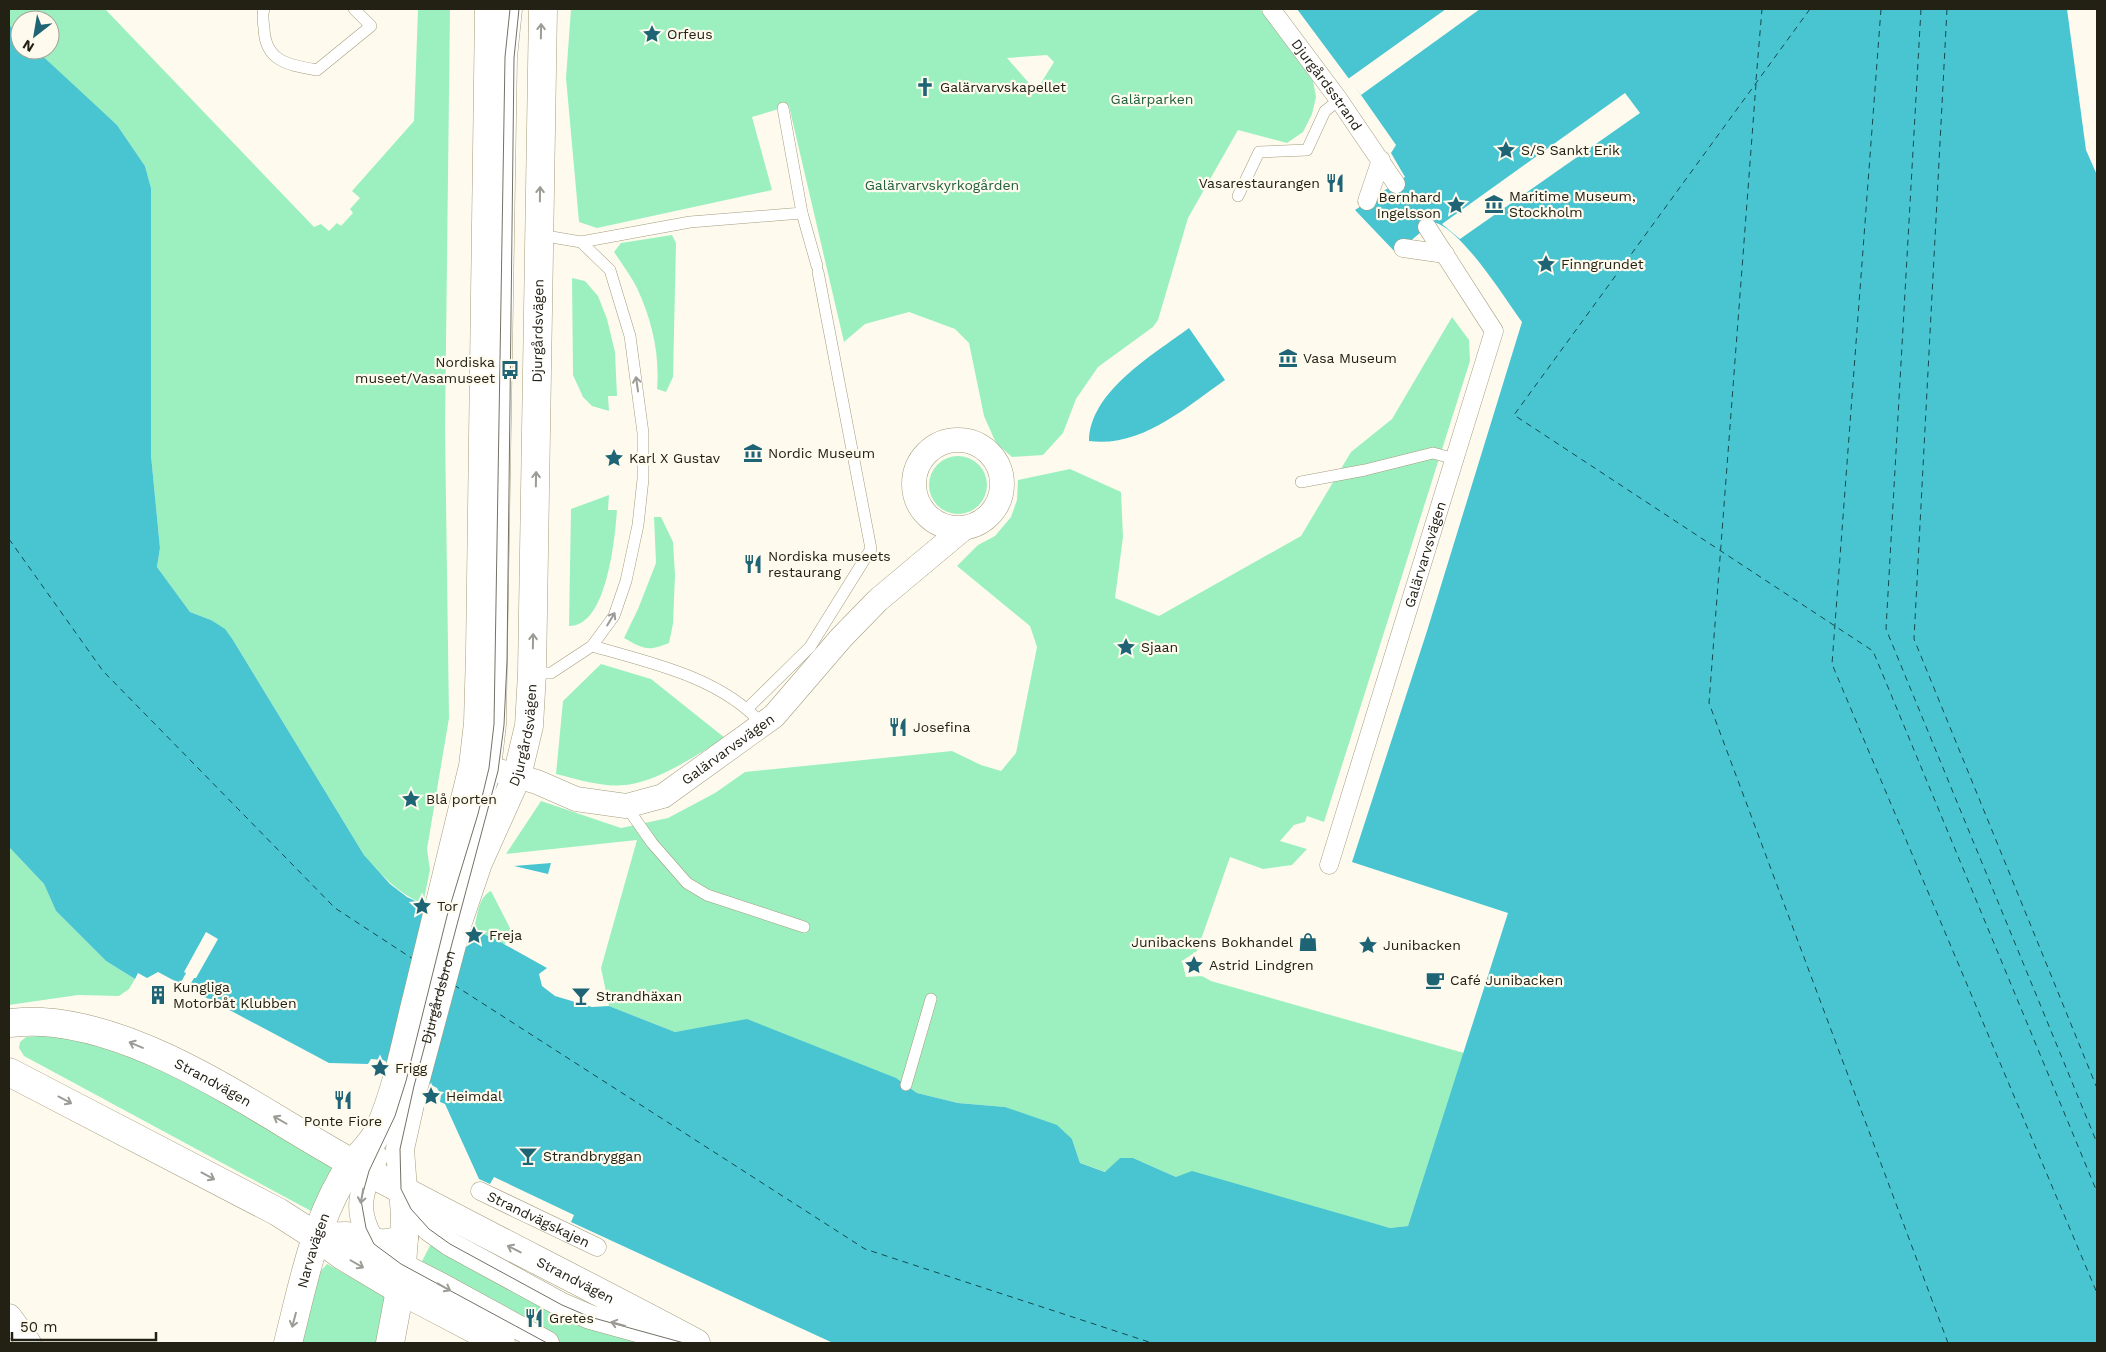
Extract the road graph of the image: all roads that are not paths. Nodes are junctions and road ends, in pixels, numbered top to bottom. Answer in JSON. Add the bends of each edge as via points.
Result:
{"nodes":[{"id":1,"x":264,"y":9,"type":"edge"},
{"id":2,"x":354,"y":9,"type":"edge"},
{"id":3,"x":489,"y":9,"type":"edge"},
{"id":4,"x":510,"y":9,"type":"edge"},
{"id":5,"x":519,"y":9,"type":"edge"},
{"id":6,"x":542,"y":9,"type":"edge"},
{"id":7,"x":1271,"y":9,"type":"edge"},
{"id":8,"x":1339,"y":100,"type":"junction"},
{"id":9,"x":783,"y":108,"type":"dead end"},
{"id":10,"x":1381,"y":160,"type":"junction"},
{"id":11,"x":1396,"y":184,"type":"dead end"},
{"id":12,"x":1238,"y":196,"type":"dead end"},
{"id":13,"x":1367,"y":201,"type":"dead end"},
{"id":14,"x":802,"y":214,"type":"junction"},
{"id":15,"x":1427,"y":227,"type":"dead end"},
{"id":16,"x":539,"y":235,"type":"junction"},
{"id":17,"x":581,"y":242,"type":"junction"},
{"id":18,"x":1403,"y":248,"type":"dead end"},
{"id":19,"x":1445,"y":254,"type":"junction"},
{"id":20,"x":1455,"y":460,"type":"junction"},
{"id":21,"x":1301,"y":482,"type":"dead end"},
{"id":22,"x":931,"y":519,"type":"junction"},
{"id":23,"x":964,"y":528,"type":"junction"},
{"id":24,"x":929,"y":557,"type":"junction"},
{"id":25,"x":592,"y":646,"type":"junction"},
{"id":26,"x":532,"y":673,"type":"junction"},
{"id":27,"x":755,"y":716,"type":"junction"},
{"id":28,"x":494,"y":770,"type":"junction"},
{"id":29,"x":626,"y":806,"type":"junction"},
{"id":30,"x":1329,"y":865,"type":"dead end"},
{"id":31,"x":448,"y":917,"type":"junction"},
{"id":32,"x":804,"y":927,"type":"dead end"},
{"id":33,"x":932,"y":999,"type":"dead end"},
{"id":34,"x":14,"y":1029,"type":"edge"},
{"id":35,"x":13,"y":1069,"type":"edge"},
{"id":36,"x":406,"y":1081,"type":"junction"},
{"id":37,"x":906,"y":1085,"type":"dead end"},
{"id":38,"x":361,"y":1167,"type":"junction"},
{"id":39,"x":401,"y":1189,"type":"junction"},
{"id":40,"x":480,"y":1191,"type":"dead end"},
{"id":41,"x":316,"y":1237,"type":"junction"},
{"id":42,"x":597,"y":1247,"type":"dead end"},
{"id":43,"x":392,"y":1258,"type":"junction"},
{"id":44,"x":9,"y":1316,"type":"edge"},
{"id":45,"x":28,"y":1343,"type":"edge"},
{"id":46,"x":288,"y":1343,"type":"edge"},
{"id":47,"x":390,"y":1343,"type":"edge"},
{"id":48,"x":500,"y":1343,"type":"edge"},
{"id":49,"x":547,"y":1343,"type":"edge"},
{"id":50,"x":684,"y":1343,"type":"edge"},
{"id":51,"x":696,"y":1343,"type":"edge"}],
"edges":[{"from":1,"to":2,"type":"lane","via":[[264,40],[270,52],[282,62],[317,70],[371,26]]},
{"from":3,"to":28,"type":"street","name":"Djurgårdsvägen","via":[[478,723]]},
{"from":4,"to":28,"type":"street","name":"Djurgårdsvägen","via":[[505,67],[499,340]]},
{"from":5,"to":28,"type":"street","name":"Djurgårdsvägen","via":[[514,58],[507,661],[504,725]]},
{"from":16,"to":6,"type":"street","name":"Djurgårdsvägen","one_way":true},
{"from":7,"to":8,"type":"street","name":"Djurgårdsstrand"},
{"from":8,"to":10,"type":"street","name":"Djurgårdsstrand"},
{"from":8,"to":12,"type":"lane","via":[[1325,111],[1307,150],[1258,152]]},
{"from":9,"to":14,"type":"lane"},
{"from":10,"to":11,"type":"street","name":"Djurgårdsstrand"},
{"from":10,"to":13,"type":"street"},
{"from":14,"to":17,"type":"lane","via":[[690,222]]},
{"from":14,"to":27,"type":"lane","via":[[817,269],[871,549],[810,647]]},
{"from":15,"to":19,"type":"street","name":"Galärvarvsvägen"},
{"from":16,"to":17,"type":"lane"},
{"from":26,"to":16,"type":"street","name":"Djurgårdsvägen","one_way":true},
{"from":25,"to":17,"type":"lane","one_way":true,"via":[[614,616],[626,581],[638,525],[643,480],[643,433],[630,336],[610,270]]},
{"from":18,"to":19,"type":"street"},
{"from":19,"to":20,"type":"street","name":"Galärvarvsvägen","via":[[1494,330]]},
{"from":20,"to":21,"type":"lane","via":[[1433,453]]},
{"from":20,"to":30,"type":"street","name":"Galärvarvsvägen"},
{"from":22,"to":23,"type":"street","via":[[947,527]]},
{"from":22,"to":23,"type":"street","name":"Galärvarvsvägen","via":[[920,508],[915,494],[914,478],[918,464],[939,444],[968,440],[992,455],[1003,481],[1002,495],[996,508],[975,526]]},
{"from":22,"to":24,"type":"street","via":[[933,535]]},
{"from":23,"to":24,"type":"street","name":"Galärvarvsvägen"},
{"from":24,"to":27,"type":"street","name":"Galärvarvsvägen","via":[[878,600],[774,716]]},
{"from":25,"to":26,"type":"lane","via":[[552,673]]},
{"from":25,"to":27,"type":"lane","via":[[675,669],[712,687]]},
{"from":26,"to":28,"type":"street","name":"Djurgårdsvägen","via":[[529,726]]},
{"from":27,"to":29,"type":"street","name":"Galärvarvsvägen","via":[[663,796]]},
{"from":28,"to":29,"type":"street","name":"Galärvarvsvägen","via":[[537,782],[576,799]]},
{"from":28,"to":31,"type":"street","name":"Djurgårdsvägen"},
{"from":28,"to":31,"type":"street","name":"Djurgårdsvägen","via":[[478,863]]},
{"from":29,"to":32,"type":"lane","via":[[652,843],[687,882],[707,895]]},
{"from":31,"to":36,"type":"street","name":"Djurgårdsbron"},
{"from":33,"to":37,"type":"lane"},
{"from":38,"to":34,"type":"street","name":"Strandvägen","one_way":true,"via":[[202,1076],[133,1043],[83,1028],[43,1022]]},
{"from":35,"to":41,"type":"street","one_way":true,"via":[[269,1208]]},
{"from":36,"to":38,"type":"street","name":"Djurgårdsbron","via":[[370,1144]]},
{"from":36,"to":39,"type":"street","name":"Djurgårdsbron","via":[[400,1149]]},
{"from":38,"to":39,"type":"street","name":"Strandvägen"},
{"from":38,"to":41,"type":"street","name":"Narvavägen","via":[[342,1179]]},
{"from":38,"to":43,"type":"street","one_way":true,"via":[[362,1221]]},
{"from":39,"to":43,"type":"street","via":[[405,1216]]},
{"from":50,"to":39,"type":"street","name":"Strandvägen","one_way":true,"via":[[590,1317],[562,1305],[450,1244],[429,1229],[411,1209]]},
{"from":51,"to":39,"type":"street","name":"Strandvägen","one_way":true},
{"from":40,"to":42,"type":"street","name":"Strandvägskajen"},
{"from":41,"to":43,"type":"street","via":[[347,1236]]},
{"from":41,"to":43,"type":"street","one_way":true,"via":[[343,1256]]},
{"from":41,"to":46,"type":"street","name":"Narvavägen","one_way":true},
{"from":43,"to":47,"type":"street"},
{"from":43,"to":48,"type":"street"},
{"from":43,"to":49,"type":"street","one_way":true},
{"from":44,"to":45,"type":"street"}]}
